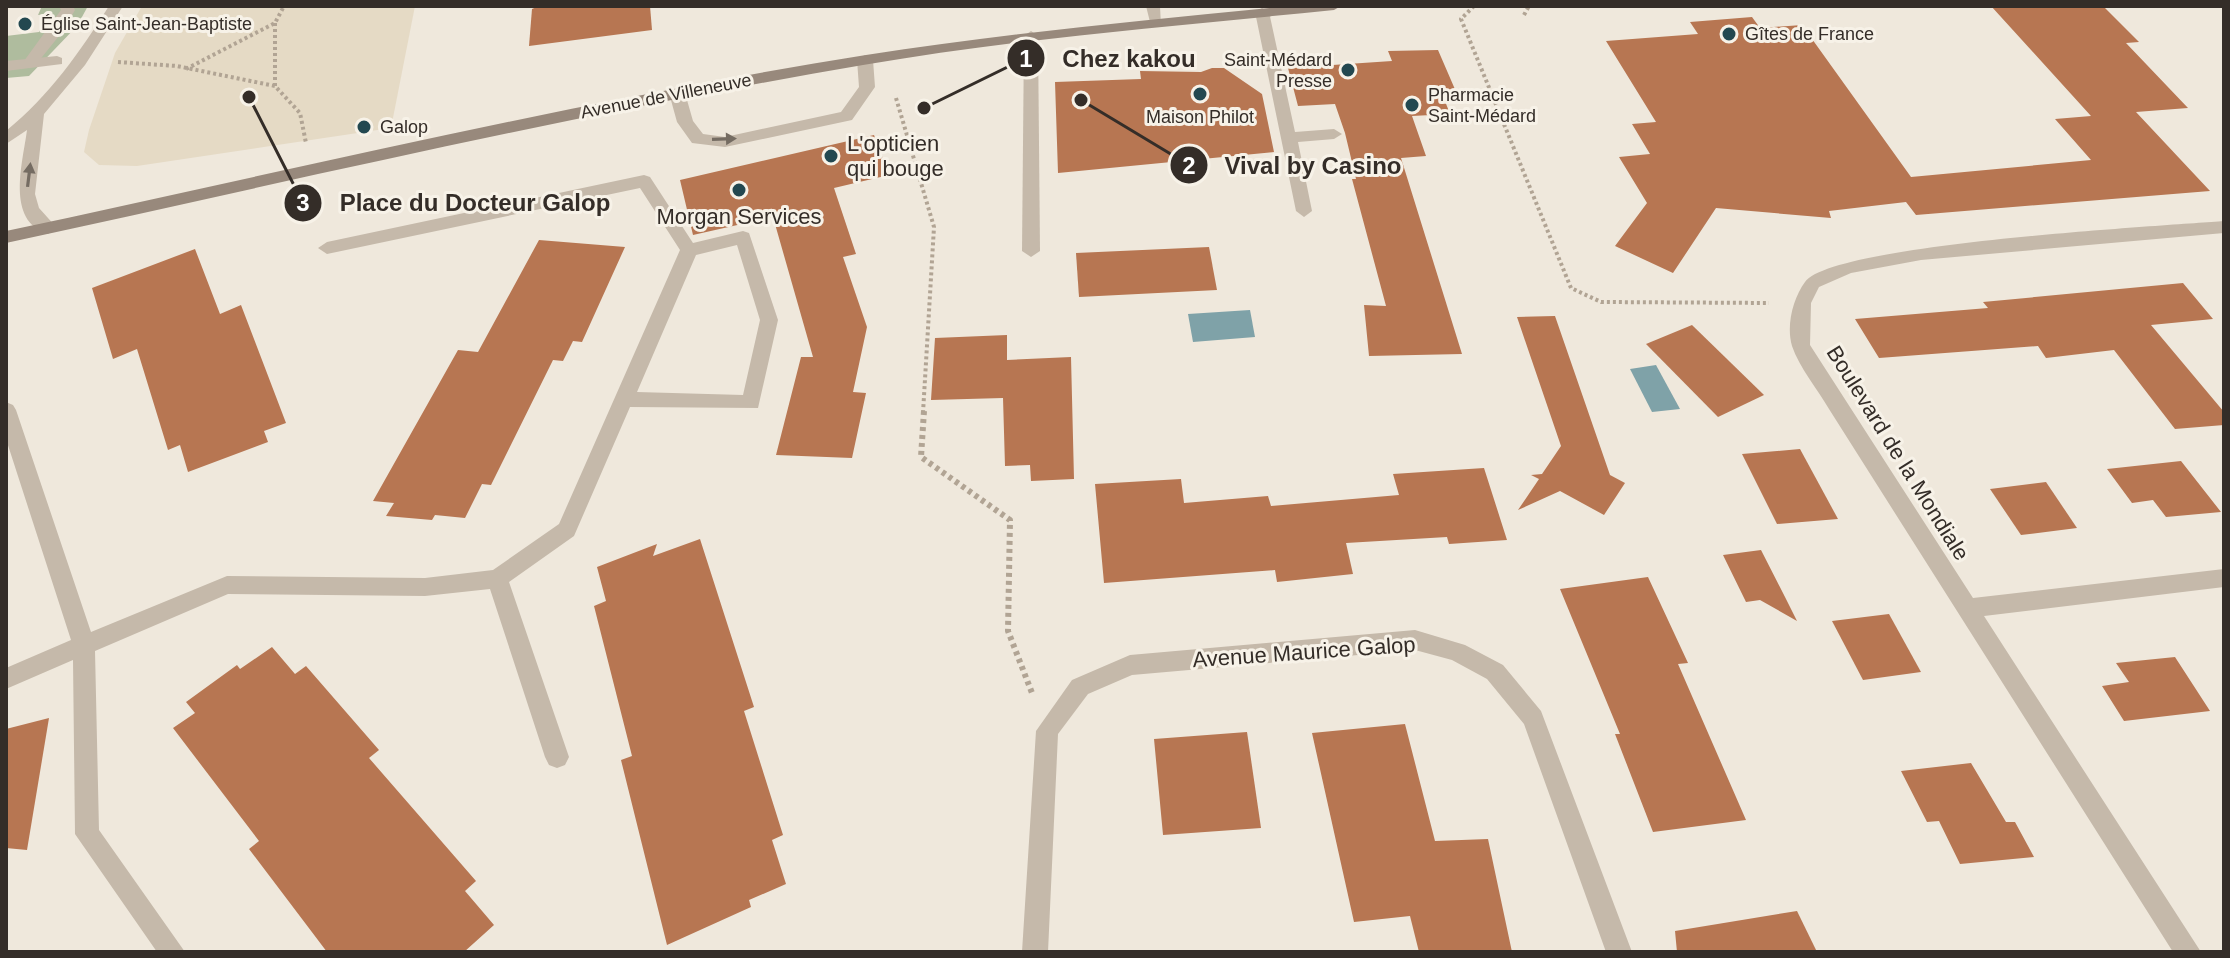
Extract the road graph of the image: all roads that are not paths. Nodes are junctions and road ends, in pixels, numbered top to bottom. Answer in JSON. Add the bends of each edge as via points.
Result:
{"nodes":[{"id":1,"x":66,"y":6,"type":"edge"},
{"id":2,"x":116,"y":6,"type":"edge"},
{"id":3,"x":1153,"y":6,"type":"edge"},
{"id":4,"x":1334,"y":6,"type":"edge"},
{"id":5,"x":1262,"y":12,"type":"junction"},
{"id":6,"x":1156,"y":23,"type":"junction"},
{"id":7,"x":1031,"y":36,"type":"junction"},
{"id":8,"x":865,"y":60,"type":"junction"},
{"id":9,"x":57,"y":61,"type":"dead end"},
{"id":10,"x":29,"y":64,"type":"junction"},
{"id":11,"x":6,"y":66,"type":"edge"},
{"id":12,"x":677,"y":93,"type":"junction"},
{"id":13,"x":37,"y":116,"type":"junction"},
{"id":14,"x":1334,"y":134,"type":"dead end"},
{"id":15,"x":1288,"y":138,"type":"junction"},
{"id":16,"x":6,"y":139,"type":"edge"},
{"id":17,"x":1304,"y":211,"type":"dead end"},
{"id":18,"x":2224,"y":227,"type":"edge"},
{"id":19,"x":48,"y":228,"type":"junction"},
{"id":20,"x":6,"y":237,"type":"edge"},
{"id":21,"x":327,"y":248,"type":"dead end"},
{"id":22,"x":689,"y":250,"type":"junction"},
{"id":23,"x":1031,"y":251,"type":"dead end"},
{"id":24,"x":625,"y":399,"type":"junction"},
{"id":25,"x":6,"y":410,"type":"edge"},
{"id":26,"x":2224,"y":578,"type":"edge"},
{"id":27,"x":497,"y":579,"type":"junction"},
{"id":28,"x":1969,"y":608,"type":"junction"},
{"id":29,"x":84,"y":645,"type":"junction"},
{"id":30,"x":6,"y":679,"type":"edge"},
{"id":31,"x":557,"y":757,"type":"dead end"},
{"id":32,"x":172,"y":952,"type":"edge"},
{"id":33,"x":1035,"y":952,"type":"edge"},
{"id":34,"x":1619,"y":952,"type":"edge"},
{"id":35,"x":2188,"y":952,"type":"edge"}],
"edges":[{"from":1,"to":10,"type":"street","via":[[58,28]]},
{"from":2,"to":13,"type":"street","via":[[82,61]]},
{"from":3,"to":6,"type":"street"},
{"from":4,"to":5,"type":"main road","name":"Avenue de Villeneuve"},
{"from":5,"to":6,"type":"main road","name":"Avenue de Villeneuve"},
{"from":5,"to":15,"type":"street"},
{"from":6,"to":7,"type":"main road","name":"Avenue de Villeneuve"},
{"from":7,"to":8,"type":"main road","name":"Avenue de Villeneuve"},
{"from":7,"to":23,"type":"street"},
{"from":8,"to":12,"type":"main road","name":"Avenue de Villeneuve"},
{"from":12,"to":8,"type":"street","one_way":true,"via":[[685,122],[698,139],[725,142],[846,116],[867,87]]},
{"from":9,"to":10,"type":"street"},
{"from":10,"to":11,"type":"street"},
{"from":12,"to":19,"type":"main road","name":"Avenue de Villeneuve"},
{"from":13,"to":16,"type":"street"},
{"from":19,"to":13,"type":"street","one_way":true,"via":[[31,210],[27,194]]},
{"from":14,"to":15,"type":"street"},
{"from":15,"to":17,"type":"street"},
{"from":18,"to":28,"type":"street","name":"Boulevard de la Mondiale","via":[[1921,254],[1847,267],[1813,283],[1802,303],[1801,345]]},
{"from":19,"to":20,"type":"main road","name":"Avenue de Villeneuve"},
{"from":21,"to":22,"type":"street","via":[[644,181]]},
{"from":22,"to":24,"type":"street"},
{"from":22,"to":24,"type":"street","via":[[743,237],[769,320],[751,403]]},
{"from":24,"to":27,"type":"street","via":[[567,530]]},
{"from":25,"to":29,"type":"street"},
{"from":26,"to":28,"type":"street"},
{"from":27,"to":29,"type":"street","via":[[425,587],[227,585]]},
{"from":27,"to":31,"type":"street"},
{"from":28,"to":35,"type":"street","name":"Boulevard de la Mondiale"},
{"from":29,"to":30,"type":"street"},
{"from":29,"to":32,"type":"street","via":[[87,834]]},
{"from":33,"to":34,"type":"street","name":"Avenue Maurice Galop","via":[[1047,731],[1080,687],[1130,665],[1415,640],[1457,652],[1495,672],[1533,718]]}]}
